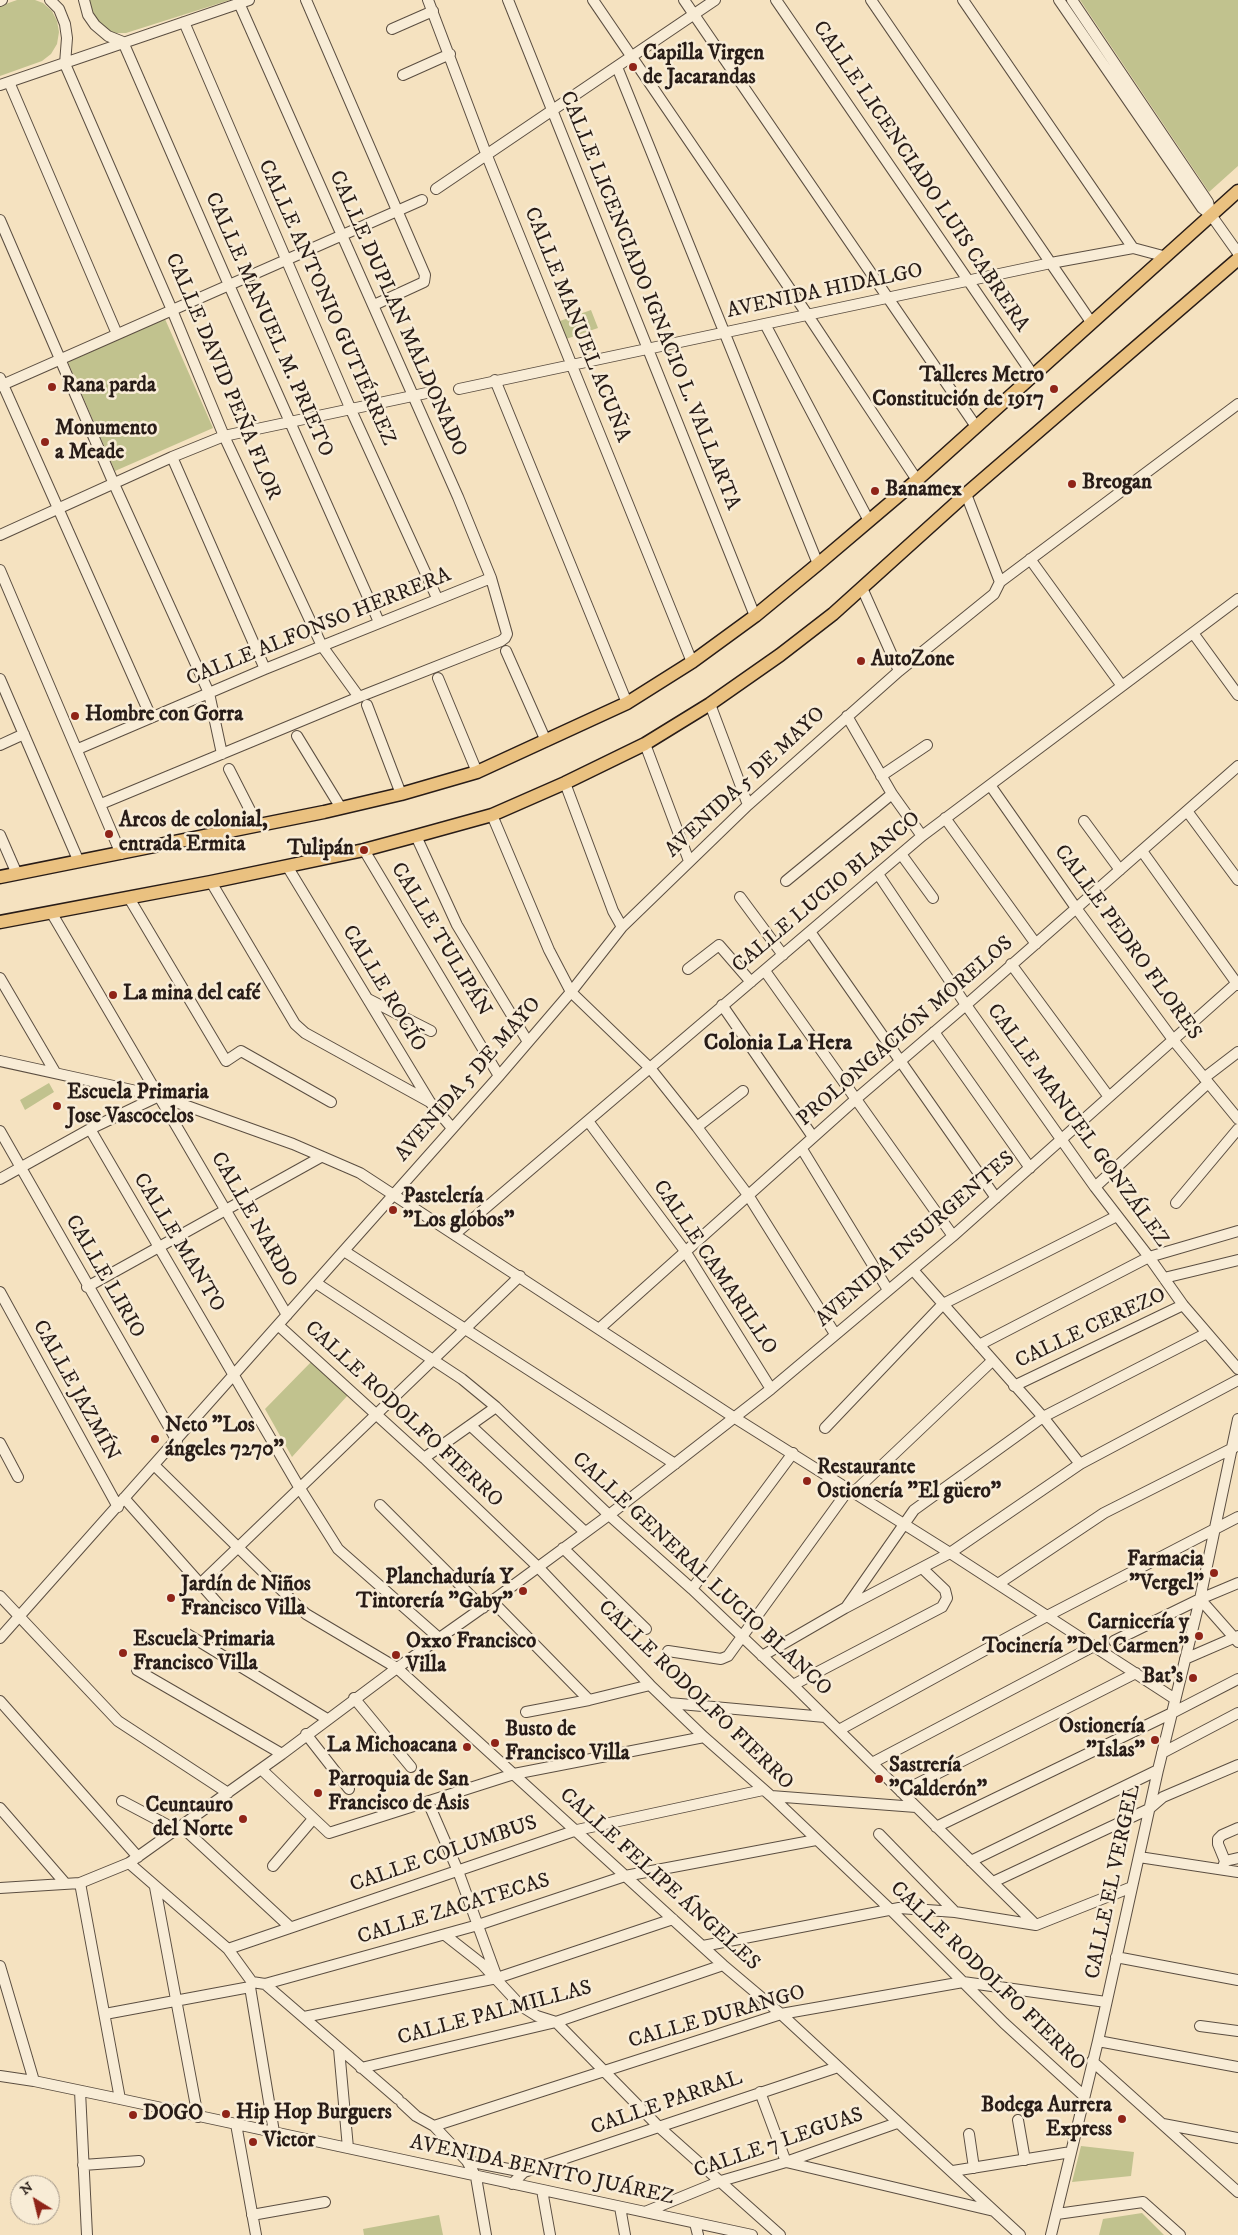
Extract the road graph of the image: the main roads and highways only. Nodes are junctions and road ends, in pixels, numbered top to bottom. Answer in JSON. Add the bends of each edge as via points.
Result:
{"nodes":[{"id":1,"x":1238,"y":181,"type":"edge"},
{"id":2,"x":1238,"y":191,"type":"edge"},
{"id":3,"x":1211,"y":215,"type":"junction"},
{"id":4,"x":1238,"y":259,"type":"edge"},
{"id":5,"x":0,"y":877,"type":"edge"},
{"id":6,"x":0,"y":922,"type":"edge"}],
"edges":[{"from":1,"to":3,"type":"main road"},
{"from":2,"to":3,"type":"main road"},
{"from":3,"to":5,"type":"main road","via":[[917,480],[818,564],[692,662],[627,703],[477,772],[400,794]]},
{"from":4,"to":6,"type":"main road","via":[[862,588],[780,655],[645,744],[492,815],[416,836],[211,882]]}]}
